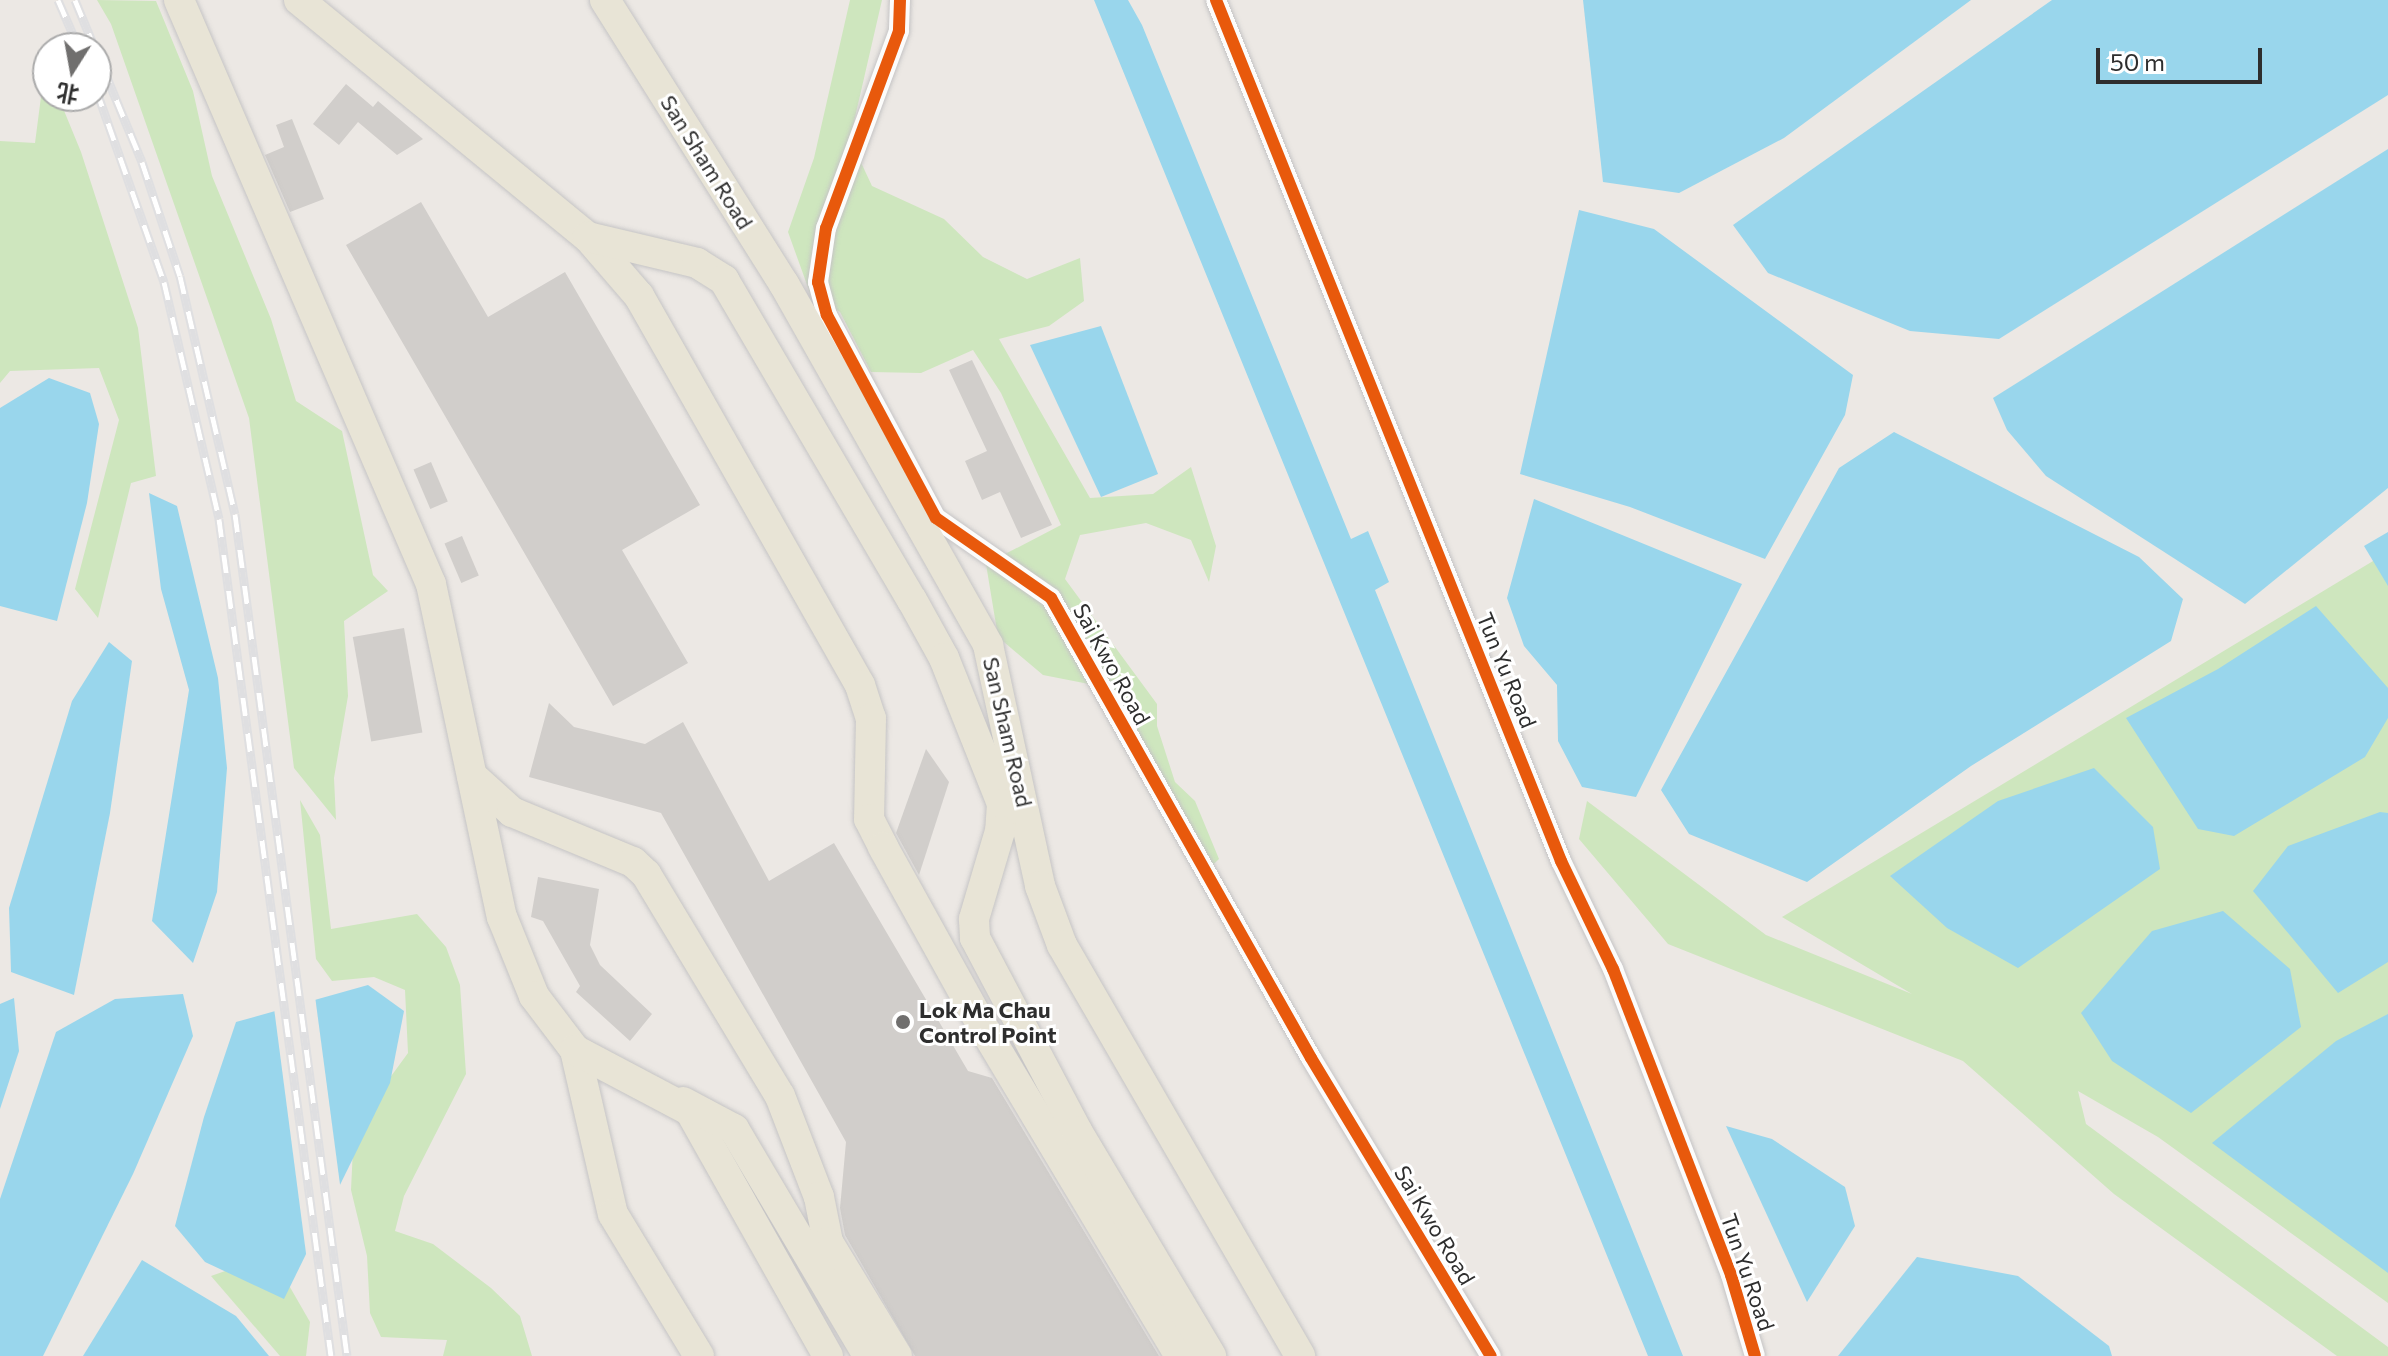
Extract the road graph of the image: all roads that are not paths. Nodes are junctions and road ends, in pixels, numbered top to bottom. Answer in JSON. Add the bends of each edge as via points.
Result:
{"nodes":[{"id":1,"x":179,"y":0,"type":"edge"},
{"id":2,"x":299,"y":0,"type":"edge"},
{"id":3,"x":605,"y":0,"type":"edge"},
{"id":4,"x":900,"y":0,"type":"edge"},
{"id":5,"x":1216,"y":0,"type":"edge"},
{"id":6,"x":588,"y":237,"type":"junction"},
{"id":7,"x":472,"y":775,"type":"junction"},
{"id":8,"x":575,"y":1050,"type":"junction"},
{"id":9,"x":681,"y":1102,"type":"junction"},
{"id":10,"x":699,"y":1356,"type":"edge"},
{"id":11,"x":828,"y":1356,"type":"edge"},
{"id":12,"x":868,"y":1356,"type":"edge"},
{"id":13,"x":897,"y":1356,"type":"edge"},
{"id":14,"x":1180,"y":1356,"type":"edge"},
{"id":15,"x":1211,"y":1356,"type":"edge"},
{"id":16,"x":1300,"y":1356,"type":"edge"},
{"id":17,"x":1491,"y":1356,"type":"edge"},
{"id":18,"x":1755,"y":1356,"type":"edge"}],
"edges":[{"from":1,"to":7,"type":"main road","via":[[431,584]]},
{"from":2,"to":6,"type":"main road","name":"San Sham Road"},
{"from":3,"to":16,"type":"main road","name":"San Sham Road","via":[[784,284],[988,645],[1040,886],[1062,945]]},
{"from":4,"to":17,"type":"street","name":"Sai Kwo Road","via":[[899,31],[826,228],[818,282],[827,315],[936,518],[1051,598],[1311,1058]]},
{"from":5,"to":18,"type":"street","name":"Tun Yu Road","via":[[1561,861],[1613,969],[1731,1275]]},
{"from":6,"to":14,"type":"main road","name":"San Sham Road","via":[[639,296],[860,685],[871,718],[869,819],[980,1022]]},
{"from":6,"to":15,"type":"main road","name":"San Sham Road","via":[[697,263],[724,280],[912,600],[944,658],[1002,804],[1000,831],[974,919],[975,938],[1077,1131]]},
{"from":7,"to":8,"type":"main road","via":[[502,917],[534,996]]},
{"from":7,"to":13,"type":"main road","via":[[512,812],[633,862],[646,874],[780,1096],[819,1197],[828,1242]]},
{"from":8,"to":9,"type":"main road"},
{"from":8,"to":10,"type":"main road","via":[[613,1214]]},
{"from":9,"to":11,"type":"main road"},
{"from":9,"to":12,"type":"main road","via":[[734,1129]]}]}
